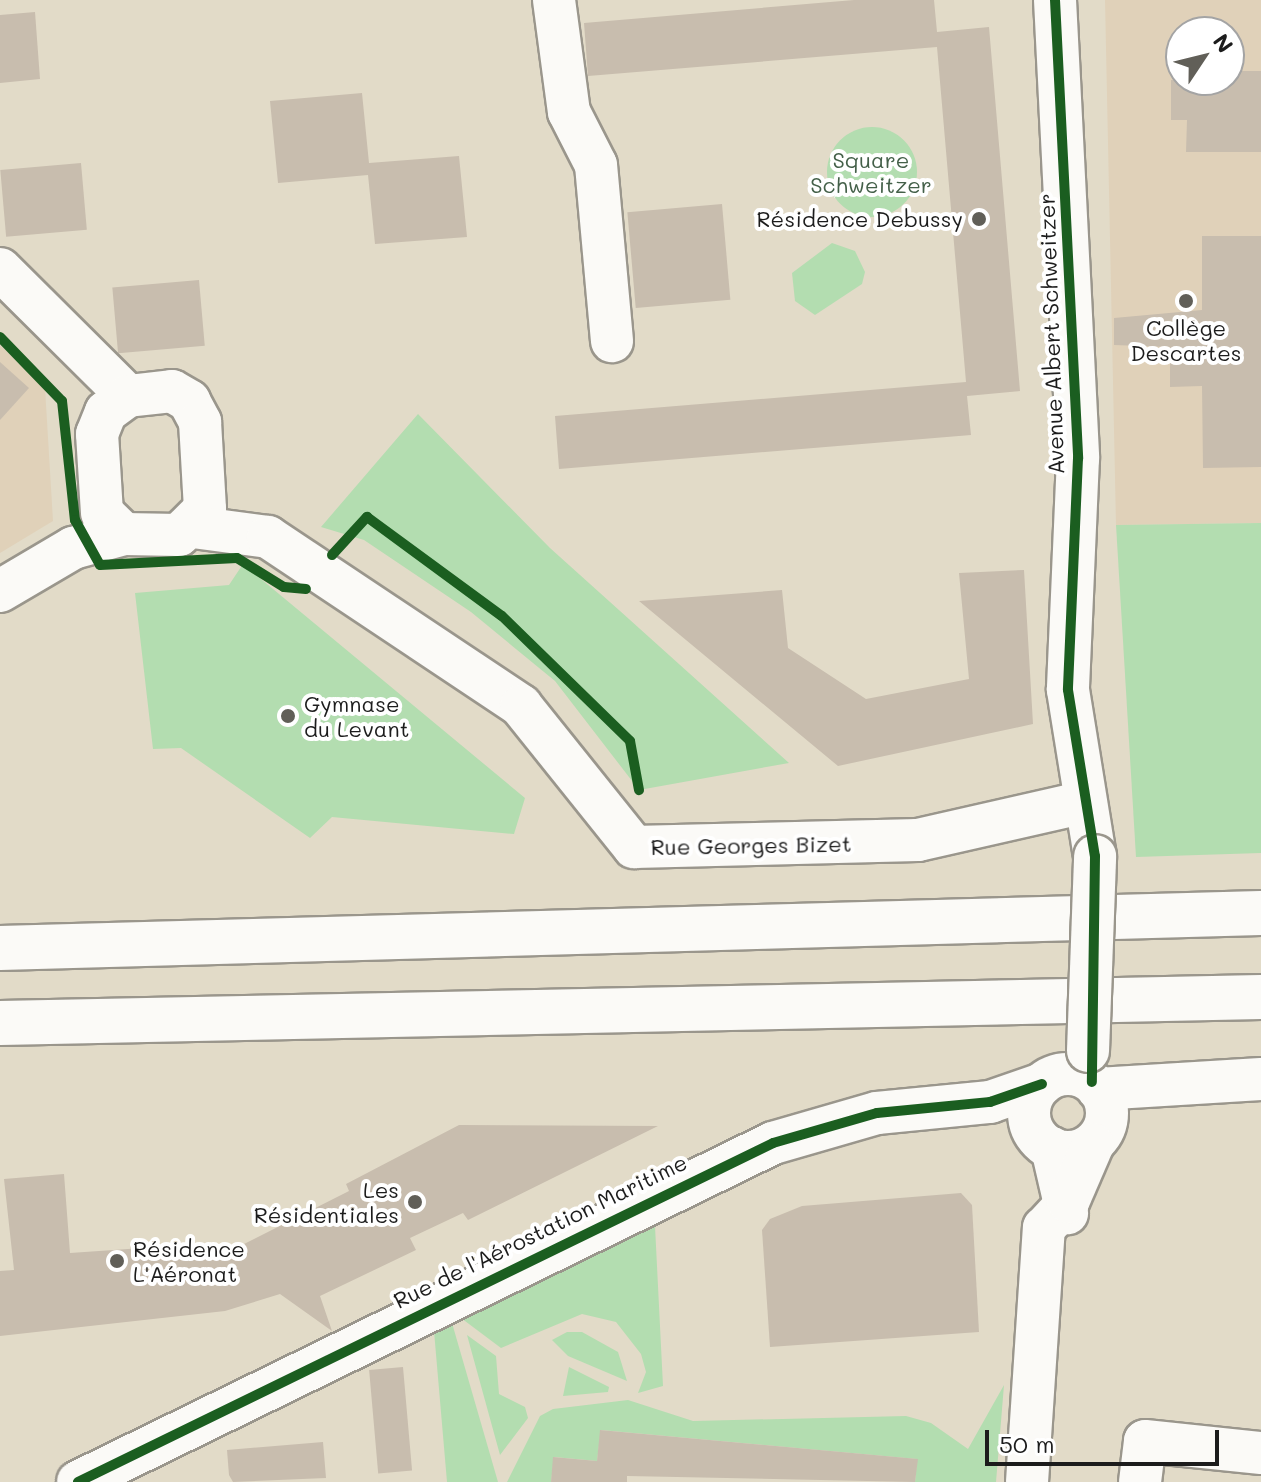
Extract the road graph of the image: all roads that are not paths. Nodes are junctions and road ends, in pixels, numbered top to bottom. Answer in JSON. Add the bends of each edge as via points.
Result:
{"nodes":[{"id":1,"x":554,"y":0,"type":"edge"},
{"id":2,"x":1055,"y":0,"type":"edge"},
{"id":3,"x":0,"y":269,"type":"edge"},
{"id":4,"x":612,"y":341,"type":"dead end"},
{"id":5,"x":128,"y":396,"type":"junction"},
{"id":6,"x":208,"y":483,"type":"junction"},
{"id":7,"x":113,"y":524,"type":"junction"},
{"id":8,"x":193,"y":527,"type":"junction"},
{"id":9,"x":249,"y":533,"type":"junction"},
{"id":10,"x":0,"y":591,"type":"edge"},
{"id":11,"x":1081,"y":803,"type":"junction"},
{"id":12,"x":1261,"y":913,"type":"edge"},
{"id":13,"x":0,"y":928,"type":"edge"},
{"id":14,"x":263,"y":936,"type":"junction"},
{"id":15,"x":0,"y":948,"type":"edge"},
{"id":16,"x":1261,"y":997,"type":"edge"},
{"id":17,"x":0,"y":1023,"type":"edge"},
{"id":18,"x":1261,"y":1079,"type":"edge"},
{"id":19,"x":1078,"y":1096,"type":"junction"},
{"id":20,"x":1068,"y":1202,"type":"junction"},
{"id":21,"x":1261,"y":1453,"type":"edge"},
{"id":22,"x":78,"y":1482,"type":"edge"},
{"id":23,"x":1027,"y":1482,"type":"edge"},
{"id":24,"x":1050,"y":1482,"type":"edge"},
{"id":25,"x":1140,"y":1482,"type":"edge"}],
"edges":[{"from":1,"to":4,"type":"street","via":[[569,112],[596,165]]},
{"from":2,"to":11,"type":"street","name":"Avenue Albert Schweitzer","via":[[1078,458],[1068,690]]},
{"from":3,"to":5,"type":"street"},
{"from":5,"to":6,"type":"street","via":[[172,391],[189,401],[200,422]]},
{"from":5,"to":7,"type":"street","via":[[106,412],[97,434]]},
{"from":6,"to":8,"type":"street"},
{"from":6,"to":9,"type":"street","name":"Rue Georges Bizet"},
{"from":7,"to":8,"type":"street","via":[[179,535]]},
{"from":7,"to":10,"type":"street"},
{"from":8,"to":9,"type":"street","name":"Rue Georges Bizet"},
{"from":9,"to":11,"type":"street","name":"Rue Georges Bizet","via":[[306,558],[521,706],[634,847],[918,840]]},
{"from":11,"to":19,"type":"street","name":"Avenue Albert Schweitzer","bridge":true},
{"from":12,"to":14,"type":"highway"},
{"from":13,"to":14,"type":"highway"},
{"from":14,"to":15,"type":"highway"},
{"from":16,"to":17,"type":"highway"},
{"from":18,"to":19,"type":"street","via":[[1180,1081]]},
{"from":19,"to":20,"type":"street"},
{"from":19,"to":22,"type":"street","name":"Rue de l'Aérostation Maritime","via":[[877,1113],[773,1143]]},
{"from":20,"to":23,"type":"street","via":[[1044,1228]]},
{"from":20,"to":24,"type":"street"},
{"from":21,"to":25,"type":"street","via":[[1145,1441]]}]}
